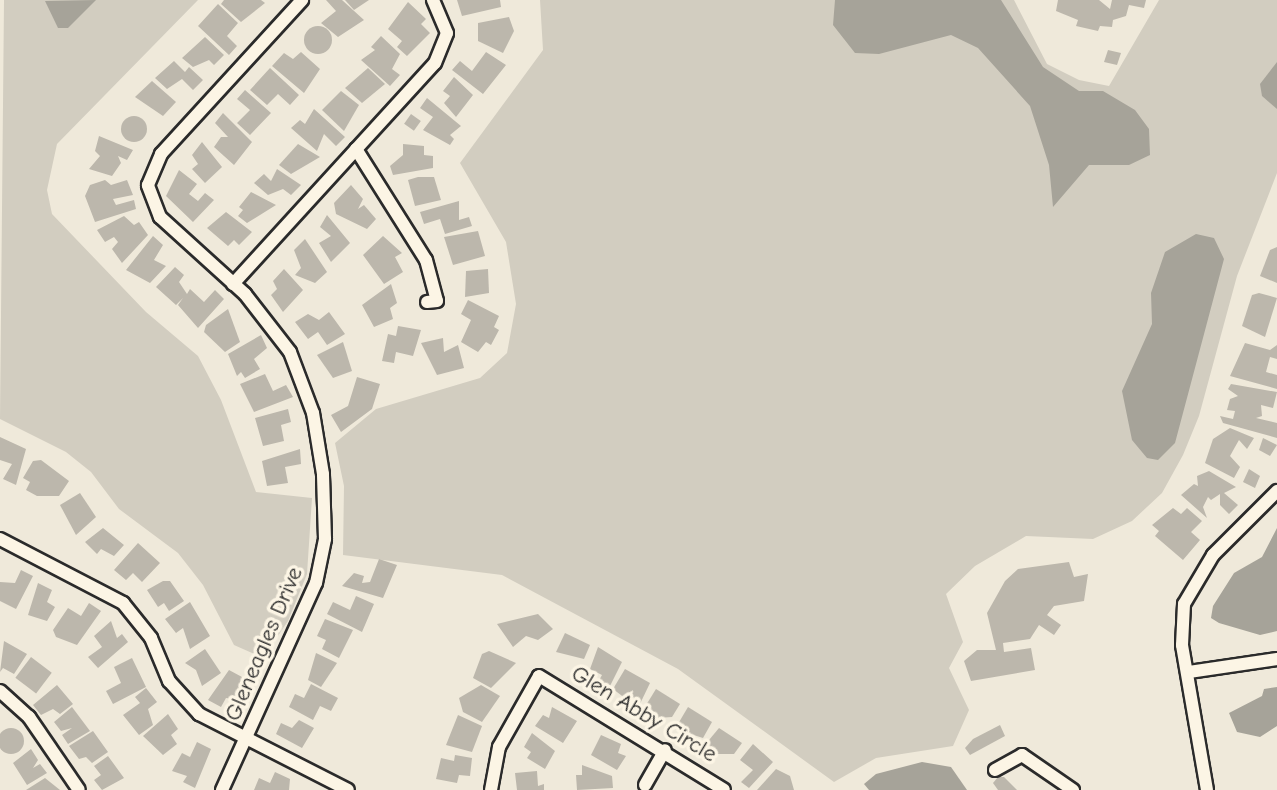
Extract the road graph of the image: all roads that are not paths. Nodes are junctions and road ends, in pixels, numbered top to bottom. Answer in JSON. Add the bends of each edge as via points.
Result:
{"nodes":[{"id":1,"x":302,"y":0,"type":"edge"},
{"id":2,"x":433,"y":0,"type":"edge"},
{"id":3,"x":356,"y":149,"type":"junction"},
{"id":4,"x":233,"y":284,"type":"junction"},
{"id":5,"x":427,"y":303,"type":"dead end"},
{"id":6,"x":1277,"y":491,"type":"edge"},
{"id":7,"x":0,"y":539,"type":"edge"},
{"id":8,"x":1277,"y":659,"type":"edge"},
{"id":9,"x":1189,"y":672,"type":"junction"},
{"id":10,"x":0,"y":691,"type":"edge"},
{"id":11,"x":246,"y":739,"type":"junction"},
{"id":12,"x":665,"y":750,"type":"junction"},
{"id":13,"x":995,"y":770,"type":"dead end"},
{"id":14,"x":645,"y":785,"type":"dead end"},
{"id":15,"x":79,"y":790,"type":"edge"},
{"id":16,"x":222,"y":790,"type":"edge"},
{"id":17,"x":348,"y":790,"type":"edge"},
{"id":18,"x":491,"y":790,"type":"edge"},
{"id":19,"x":724,"y":790,"type":"edge"},
{"id":20,"x":1073,"y":790,"type":"edge"},
{"id":21,"x":1207,"y":790,"type":"edge"}],
"edges":[{"from":1,"to":4,"type":"street","name":"Gleneagles Drive","via":[[161,154],[150,174],[149,196],[160,217]]},
{"from":2,"to":3,"type":"street","via":[[446,26],[441,54]]},
{"from":3,"to":4,"type":"street"},
{"from":3,"to":5,"type":"street","via":[[426,260],[437,301]]},
{"from":4,"to":11,"type":"street","name":"Gleneagles Drive","via":[[270,323],[298,370],[313,413],[326,513],[316,583]]},
{"from":6,"to":9,"type":"street","via":[[1213,555],[1190,588],[1181,633]]},
{"from":7,"to":11,"type":"street","via":[[123,603],[142,624],[186,702]]},
{"from":8,"to":9,"type":"street"},
{"from":9,"to":21,"type":"street"},
{"from":10,"to":15,"type":"street","via":[[29,718]]},
{"from":11,"to":16,"type":"street","name":"Gleneagles Drive"},
{"from":11,"to":17,"type":"street"},
{"from":12,"to":14,"type":"street"},
{"from":12,"to":18,"type":"street","name":"Glen Abby Circle","via":[[539,676],[499,747]]},
{"from":12,"to":19,"type":"street","name":"Glen Abby Circle"},
{"from":13,"to":20,"type":"street","via":[[1022,755]]}]}
